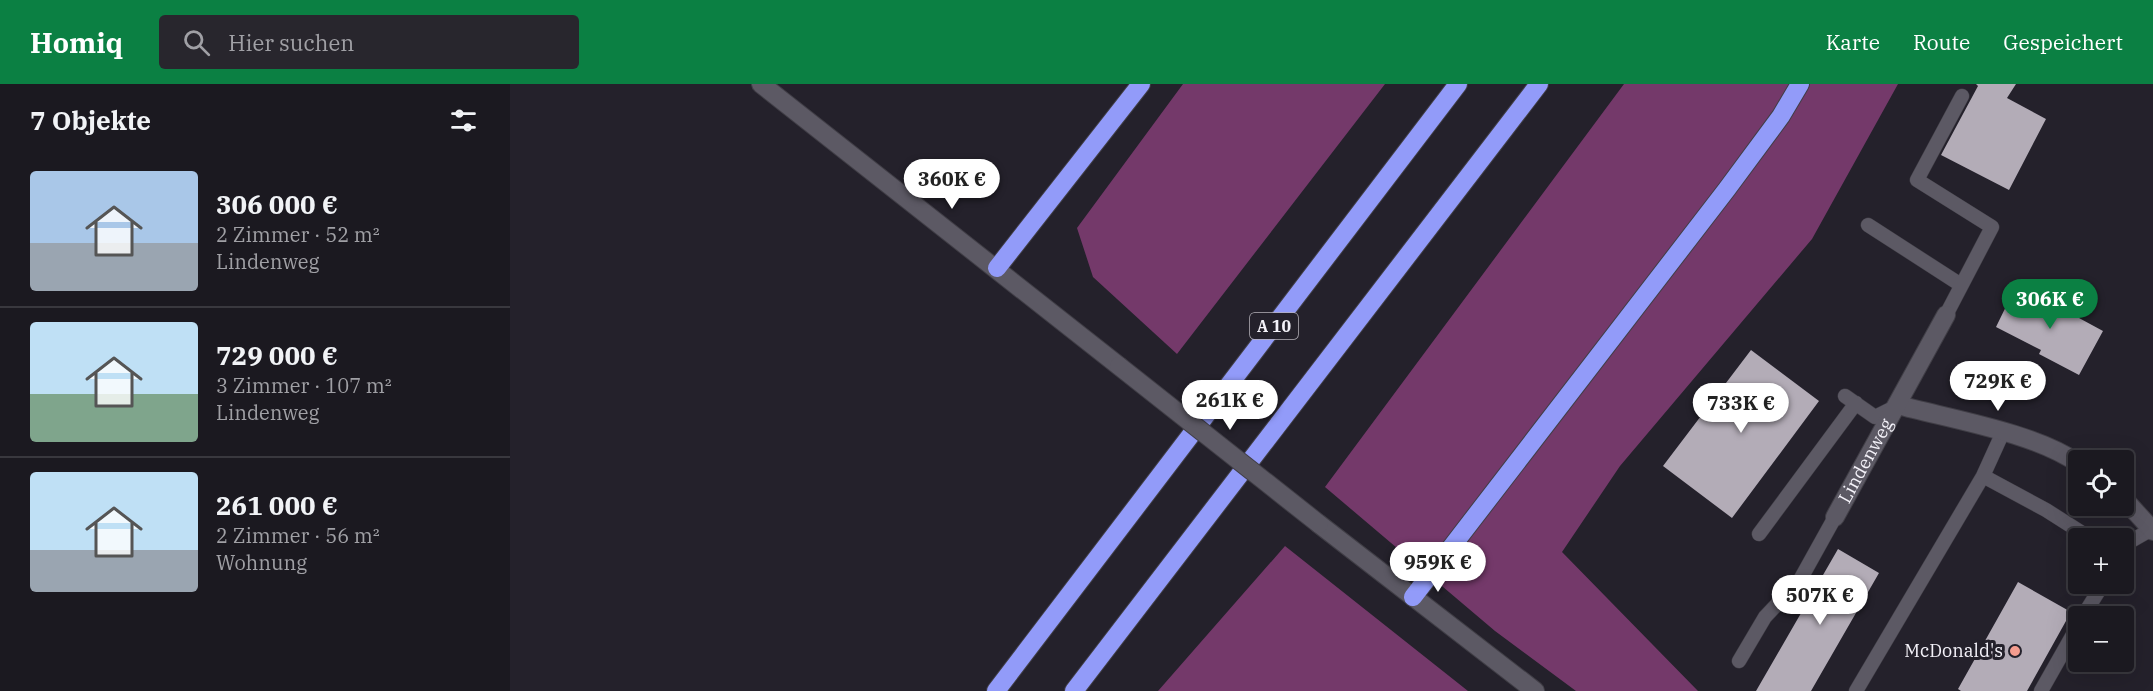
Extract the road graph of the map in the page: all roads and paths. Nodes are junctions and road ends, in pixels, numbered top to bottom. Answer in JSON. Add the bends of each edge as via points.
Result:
{"nodes":[{"id":1,"x":762,"y":84,"type":"edge"},
{"id":2,"x":1141,"y":84,"type":"edge"},
{"id":3,"x":1458,"y":84,"type":"edge"},
{"id":4,"x":1539,"y":84,"type":"edge"},
{"id":5,"x":1546,"y":84,"type":"edge"},
{"id":6,"x":1800,"y":84,"type":"edge"},
{"id":7,"x":1962,"y":96,"type":"dead end"},
{"id":8,"x":1524,"y":103,"type":"junction"},
{"id":9,"x":1868,"y":225,"type":"dead end"},
{"id":10,"x":997,"y":268,"type":"junction"},
{"id":11,"x":1961,"y":285,"type":"junction"},
{"id":12,"x":1946,"y":315,"type":"joint"},
{"id":13,"x":1898,"y":405,"type":"junction"},
{"id":14,"x":2003,"y":432,"type":"junction"},
{"id":15,"x":2068,"y":458,"type":"edge"},
{"id":16,"x":1983,"y":476,"type":"junction"},
{"id":17,"x":2134,"y":510,"type":"edge"},
{"id":18,"x":1835,"y":516,"type":"joint"},
{"id":19,"x":2074,"y":528,"type":"edge"},
{"id":20,"x":2152,"y":530,"type":"edge"},
{"id":21,"x":1759,"y":534,"type":"dead end"},
{"id":22,"x":2134,"y":541,"type":"edge"},
{"id":23,"x":1413,"y":597,"type":"junction"},
{"id":24,"x":2068,"y":643,"type":"edge"},
{"id":25,"x":1739,"y":661,"type":"dead end"},
{"id":26,"x":996,"y":691,"type":"edge"},
{"id":27,"x":1074,"y":691,"type":"edge"},
{"id":28,"x":1535,"y":691,"type":"edge"},
{"id":29,"x":1856,"y":691,"type":"edge"},
{"id":30,"x":2041,"y":691,"type":"edge"}],
"edges":[{"from":1,"to":10,"type":"street"},
{"from":2,"to":10,"type":"highway"},
{"from":3,"to":26,"type":"highway","number":"A 10"},
{"from":4,"to":8,"type":"highway"},
{"from":5,"to":8,"type":"highway"},
{"from":6,"to":23,"type":"highway","via":[[1727,189]]},
{"from":7,"to":11,"type":"lane","via":[[1917,180],[1992,227]]},
{"from":8,"to":27,"type":"highway"},
{"from":9,"to":11,"type":"lane"},
{"from":10,"to":23,"type":"street","bridge":true},
{"from":11,"to":12,"type":"lane"},
{"from":12,"to":13,"type":"street","name":"Lindenweg"},
{"from":13,"to":14,"type":"street","name":"Lindenweg"},
{"from":13,"to":18,"type":"street","name":"Lindenweg"},
{"from":13,"to":21,"type":"lane","via":[[1875,417],[1851,400]]},
{"from":14,"to":15,"type":"street","name":"Lindenweg"},
{"from":14,"to":16,"type":"lane"},
{"from":16,"to":19,"type":"lane"},
{"from":16,"to":29,"type":"lane"},
{"from":17,"to":20,"type":"street"},
{"from":18,"to":25,"type":"lane","via":[[1800,580],[1765,617]]},
{"from":20,"to":22,"type":"lane"},
{"from":23,"to":28,"type":"street"},
{"from":24,"to":30,"type":"lane"}]}
